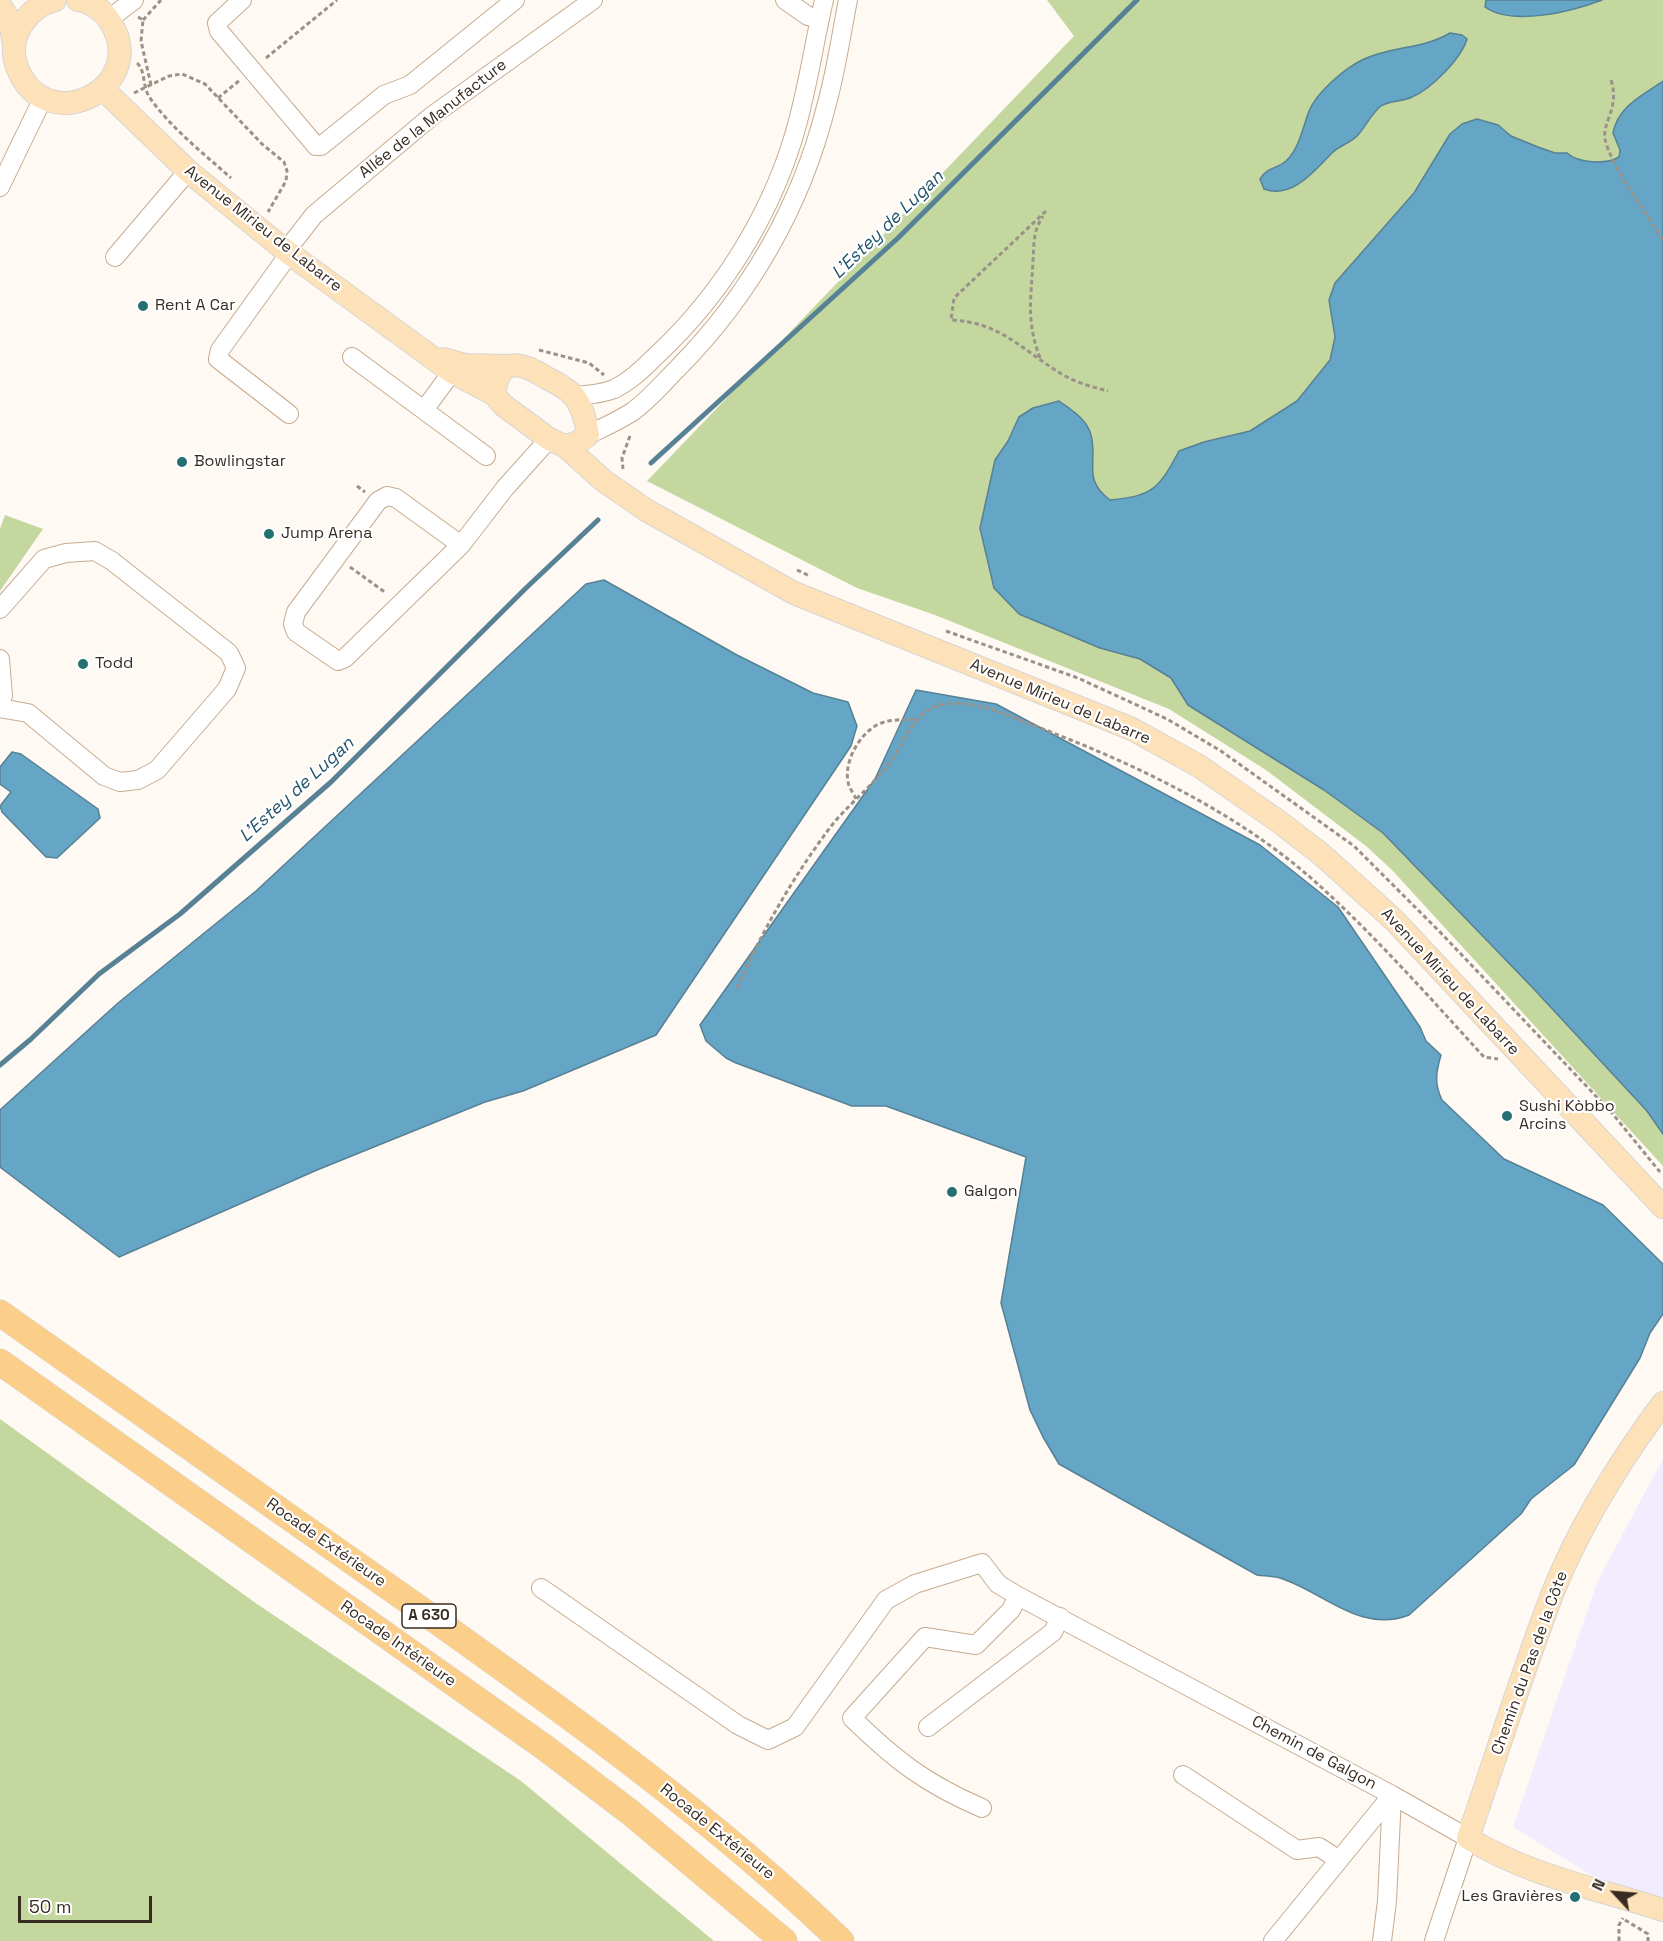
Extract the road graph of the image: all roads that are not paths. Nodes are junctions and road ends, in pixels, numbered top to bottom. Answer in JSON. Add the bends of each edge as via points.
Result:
{"nodes":[{"id":1,"x":53,"y":0,"type":"edge"},
{"id":2,"x":78,"y":0,"type":"edge"},
{"id":3,"x":134,"y":0,"type":"edge"},
{"id":4,"x":242,"y":0,"type":"edge"},
{"id":5,"x":516,"y":0,"type":"edge"},
{"id":6,"x":593,"y":0,"type":"edge"},
{"id":7,"x":786,"y":0,"type":"edge"},
{"id":8,"x":824,"y":0,"type":"edge"},
{"id":9,"x":848,"y":0,"type":"edge"},
{"id":10,"x":0,"y":5,"type":"edge"},
{"id":11,"x":109,"y":19,"type":"junction"},
{"id":12,"x":820,"y":19,"type":"junction"},
{"id":13,"x":14,"y":46,"type":"junction"},
{"id":14,"x":110,"y":96,"type":"junction"},
{"id":15,"x":43,"y":98,"type":"junction"},
{"id":16,"x":6,"y":159,"type":"edge"},
{"id":17,"x":188,"y":171,"type":"junction"},
{"id":18,"x":0,"y":187,"type":"edge"},
{"id":19,"x":756,"y":226,"type":"junction"},
{"id":20,"x":776,"y":237,"type":"junction"},
{"id":21,"x":291,"y":247,"type":"junction"},
{"id":22,"x":115,"y":257,"type":"dead end"},
{"id":23,"x":434,"y":356,"type":"junction"},
{"id":24,"x":352,"y":357,"type":"dead end"},
{"id":25,"x":506,"y":366,"type":"junction"},
{"id":26,"x":452,"y":372,"type":"junction"},
{"id":27,"x":494,"y":394,"type":"junction"},
{"id":28,"x":574,"y":396,"type":"junction"},
{"id":29,"x":424,"y":410,"type":"junction"},
{"id":30,"x":289,"y":414,"type":"dead end"},
{"id":31,"x":588,"y":435,"type":"junction"},
{"id":32,"x":557,"y":442,"type":"junction"},
{"id":33,"x":486,"y":456,"type":"dead end"},
{"id":34,"x":613,"y":480,"type":"junction"},
{"id":35,"x":461,"y":545,"type":"junction"},
{"id":36,"x":0,"y":609,"type":"edge"},
{"id":37,"x":0,"y":659,"type":"edge"},
{"id":38,"x":0,"y":700,"type":"edge"},
{"id":39,"x":0,"y":708,"type":"edge"},
{"id":40,"x":1663,"y":1207,"type":"edge"},
{"id":41,"x":0,"y":1313,"type":"edge"},
{"id":42,"x":0,"y":1362,"type":"edge"},
{"id":43,"x":1663,"y":1403,"type":"edge"},
{"id":44,"x":541,"y":1587,"type":"dead end"},
{"id":45,"x":1018,"y":1596,"type":"junction"},
{"id":46,"x":1060,"y":1617,"type":"junction"},
{"id":47,"x":928,"y":1727,"type":"dead end"},
{"id":48,"x":1183,"y":1775,"type":"dead end"},
{"id":49,"x":1392,"y":1795,"type":"junction"},
{"id":50,"x":982,"y":1808,"type":"dead end"},
{"id":51,"x":1468,"y":1838,"type":"junction"},
{"id":52,"x":1340,"y":1860,"type":"junction"},
{"id":53,"x":1663,"y":1910,"type":"edge"},
{"id":54,"x":784,"y":1941,"type":"edge"},
{"id":55,"x":841,"y":1941,"type":"edge"},
{"id":56,"x":1273,"y":1941,"type":"edge"},
{"id":57,"x":1382,"y":1941,"type":"edge"},
{"id":58,"x":1434,"y":1941,"type":"edge"}],
"edges":[{"from":1,"to":13,"type":"main road","via":[[26,18]]},
{"from":2,"to":11,"type":"main road","via":[[98,8]]},
{"from":3,"to":11,"type":"street"},
{"from":4,"to":5,"type":"street","via":[[217,23],[219,31],[312,144],[321,146],[384,95],[410,85]]},
{"from":6,"to":21,"type":"street","name":"Allée de la Manufacture","via":[[433,115],[314,215]]},
{"from":7,"to":12,"type":"street","via":[[808,16]]},
{"from":8,"to":12,"type":"street"},
{"from":9,"to":20,"type":"street","via":[[823,117],[797,195]]},
{"from":10,"to":13,"type":"main road","via":[[10,21]]},
{"from":11,"to":14,"type":"main road","via":[[116,31],[119,59]]},
{"from":12,"to":19,"type":"street","via":[[804,102],[791,144]]},
{"from":13,"to":15,"type":"main road","via":[[21,77]]},
{"from":14,"to":15,"type":"main road","via":[[74,103]]},
{"from":14,"to":17,"type":"main road","name":"Avenue Mirieu de Labarre"},
{"from":15,"to":16,"type":"street"},
{"from":16,"to":18,"type":"street"},
{"from":17,"to":21,"type":"main road","name":"Avenue Mirieu de Labarre"},
{"from":17,"to":22,"type":"street"},
{"from":19,"to":20,"type":"street"},
{"from":19,"to":28,"type":"street","via":[[723,280],[681,332],[634,377],[614,389]]},
{"from":20,"to":31,"type":"street","via":[[721,321],[651,395],[630,413]]},
{"from":21,"to":23,"type":"main road","name":"Avenue Mirieu de Labarre"},
{"from":21,"to":30,"type":"street","name":"Allée de la Manufacture","via":[[218,358]]},
{"from":23,"to":25,"type":"main road","name":"Avenue Mirieu de Labarre","via":[[465,365]]},
{"from":23,"to":26,"type":"main road","name":"Avenue Mirieu de Labarre"},
{"from":24,"to":29,"type":"street"},
{"from":25,"to":27,"type":"main road","via":[[498,375]]},
{"from":25,"to":28,"type":"main road","name":"Avenue Mirieu de Labarre","via":[[518,364],[531,369]]},
{"from":26,"to":27,"type":"main road","name":"Avenue Mirieu de Labarre"},
{"from":26,"to":29,"type":"street"},
{"from":27,"to":32,"type":"main road","name":"Avenue Mirieu de Labarre","via":[[503,405]]},
{"from":28,"to":31,"type":"main road","via":[[586,417]]},
{"from":29,"to":33,"type":"street"},
{"from":31,"to":32,"type":"main road","via":[[576,444]]},
{"from":31,"to":34,"type":"main road"},
{"from":32,"to":34,"type":"main road","name":"Avenue Mirieu de Labarre"},
{"from":32,"to":35,"type":"street","via":[[506,488]]},
{"from":34,"to":40,"type":"main road","name":"Avenue Mirieu de Labarre","via":[[646,510],[794,593],[1132,729],[1199,766],[1322,854],[1394,920]]},
{"from":35,"to":35,"type":"street","via":[[345,658],[332,659],[296,632],[296,612],[378,501],[387,496],[396,498]]},
{"from":36,"to":39,"type":"street","via":[[44,559],[95,551],[229,653],[236,668],[227,688],[157,770],[138,780],[120,782],[104,776],[28,713]]},
{"from":37,"to":38,"type":"street"},
{"from":41,"to":55,"type":"highway","name":"Rocade Extérieure","number":"A 630","via":[[563,1710],[788,1890]]},
{"from":42,"to":54,"type":"highway","name":"Rocade Intérieure","number":"A 630","via":[[544,1747],[631,1813]]},
{"from":43,"to":51,"type":"main road","name":"Chemin du Pas de la Côte","via":[[1613,1476],[1554,1591]]},
{"from":44,"to":45,"type":"street","name":"Chemin de Galgon","via":[[738,1725],[768,1740],[795,1726],[886,1600],[915,1584],[982,1563],[998,1584]]},
{"from":45,"to":46,"type":"street","name":"Chemin de Galgon"},
{"from":45,"to":50,"type":"street","via":[[1011,1610],[976,1645],[925,1636],[852,1718],[894,1759],[949,1794]]},
{"from":46,"to":47,"type":"street","via":[[1053,1632]]},
{"from":46,"to":49,"type":"street","name":"Chemin de Galgon"},
{"from":48,"to":52,"type":"street","via":[[1297,1850],[1319,1847]]},
{"from":49,"to":51,"type":"street","name":"Chemin de Galgon"},
{"from":49,"to":52,"type":"street"},
{"from":49,"to":57,"type":"street"},
{"from":51,"to":53,"type":"main road","name":"Chemin de Galgon","via":[[1524,1866]]},
{"from":51,"to":58,"type":"street","name":"Chemin du Pas de la Côte"},
{"from":52,"to":56,"type":"street"}]}
